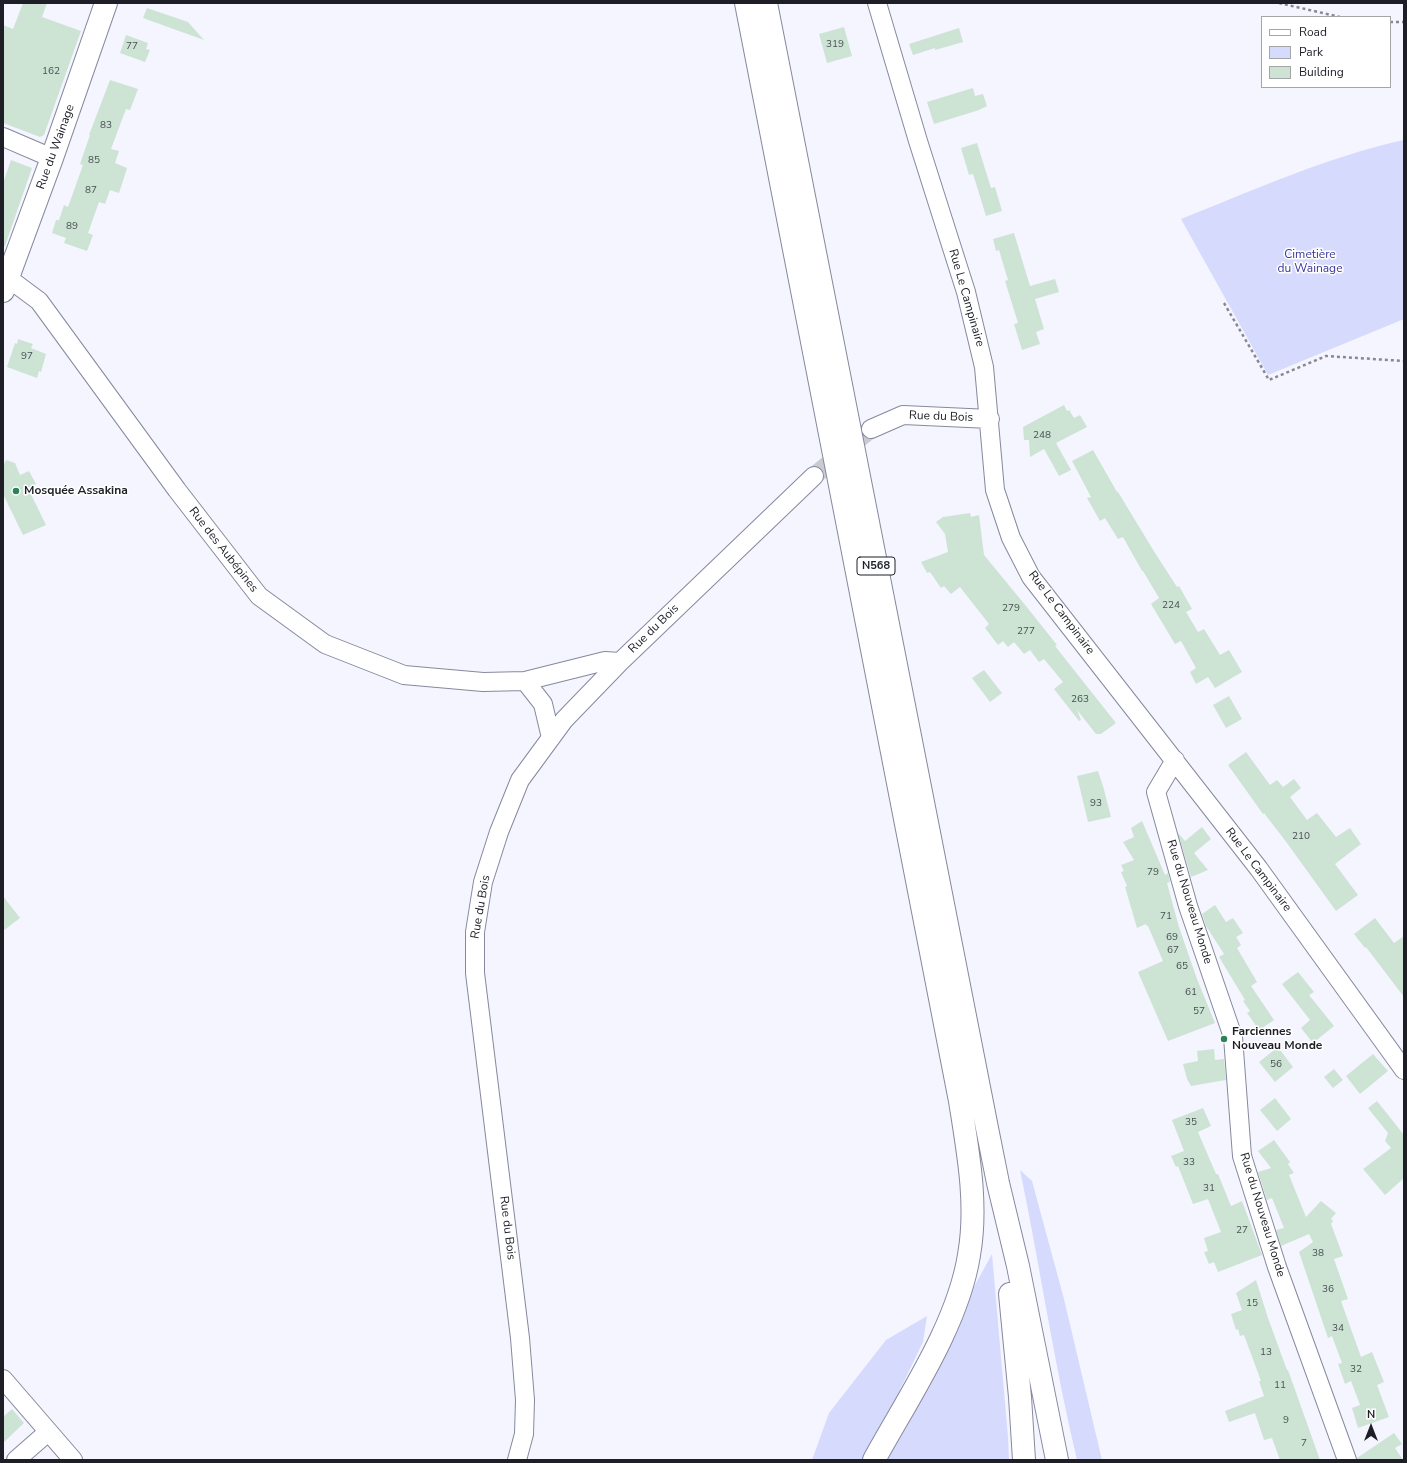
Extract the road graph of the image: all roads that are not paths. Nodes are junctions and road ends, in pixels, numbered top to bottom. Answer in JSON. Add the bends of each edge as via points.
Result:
{"nodes":[{"id":1,"x":106,"y":3,"type":"edge"},
{"id":2,"x":746,"y":3,"type":"edge"},
{"id":3,"x":766,"y":3,"type":"edge"},
{"id":4,"x":877,"y":3,"type":"edge"},
{"id":5,"x":3,"y":137,"type":"edge"},
{"id":6,"x":52,"y":158,"type":"junction"},
{"id":7,"x":5,"y":285,"type":"edge"},
{"id":8,"x":990,"y":419,"type":"junction"},
{"id":9,"x":871,"y":429,"type":"tunnel mouth"},
{"id":10,"x":814,"y":476,"type":"tunnel mouth"},
{"id":11,"x":620,"y":662,"type":"junction"},
{"id":12,"x":525,"y":681,"type":"junction"},
{"id":13,"x":551,"y":738,"type":"junction"},
{"id":14,"x":1175,"y":760,"type":"junction"},
{"id":15,"x":1404,"y":1070,"type":"edge"},
{"id":16,"x":998,"y":1184,"type":"junction"},
{"id":17,"x":3,"y":1379,"type":"edge"},
{"id":18,"x":48,"y":1432,"type":"junction"},
{"id":19,"x":16,"y":1460,"type":"edge"},
{"id":20,"x":73,"y":1460,"type":"edge"},
{"id":21,"x":517,"y":1460,"type":"edge"},
{"id":22,"x":874,"y":1460,"type":"edge"},
{"id":23,"x":1024,"y":1460,"type":"edge"},
{"id":24,"x":1056,"y":1460,"type":"edge"},
{"id":25,"x":1347,"y":1460,"type":"edge"}],
"edges":[{"from":1,"to":6,"type":"main road","name":"Rue du Wainage"},
{"from":2,"to":22,"type":"main road","number":"N568","via":[[960,1101],[972,1181],[970,1255],[961,1291],[928,1363]]},
{"from":3,"to":16,"type":"main road","number":"N568"},
{"from":4,"to":8,"type":"street","name":"Rue Le Campinaire","via":[[966,292],[984,367]]},
{"from":5,"to":6,"type":"street"},
{"from":6,"to":7,"type":"main road","name":"Rue du Wainage"},
{"from":7,"to":12,"type":"street","name":"Rue des Aubépines","via":[[39,301],[177,490],[259,596],[325,644],[404,675],[483,682]]},
{"from":8,"to":9,"type":"street","name":"Rue du Bois","via":[[903,415]]},
{"from":8,"to":14,"type":"street","name":"Rue Le Campinaire","via":[[995,490],[1011,538],[1031,577]]},
{"from":10,"to":11,"type":"street","name":"Rue du Bois"},
{"from":11,"to":12,"type":"street","name":"Rue des Aubépines","via":[[605,661]]},
{"from":11,"to":13,"type":"street","name":"Rue du Bois","via":[[564,720]]},
{"from":12,"to":13,"type":"street","via":[[543,704]]},
{"from":13,"to":21,"type":"street","name":"Rue du Bois","via":[[520,780],[499,832],[484,882],[475,932],[475,973],[525,1392],[524,1434]]},
{"from":14,"to":15,"type":"street","name":"Rue Le Campinaire","via":[[1259,869]]},
{"from":14,"to":25,"type":"street","name":"Rue du Nouveau Monde","via":[[1156,792],[1188,906],[1233,1037],[1242,1156],[1277,1267]]},
{"from":16,"to":23,"type":"main road","via":[[1014,1332]]},
{"from":16,"to":24,"type":"main road","via":[[1018,1266]]},
{"from":17,"to":18,"type":"street"},
{"from":18,"to":19,"type":"street"},
{"from":18,"to":20,"type":"street"}]}
